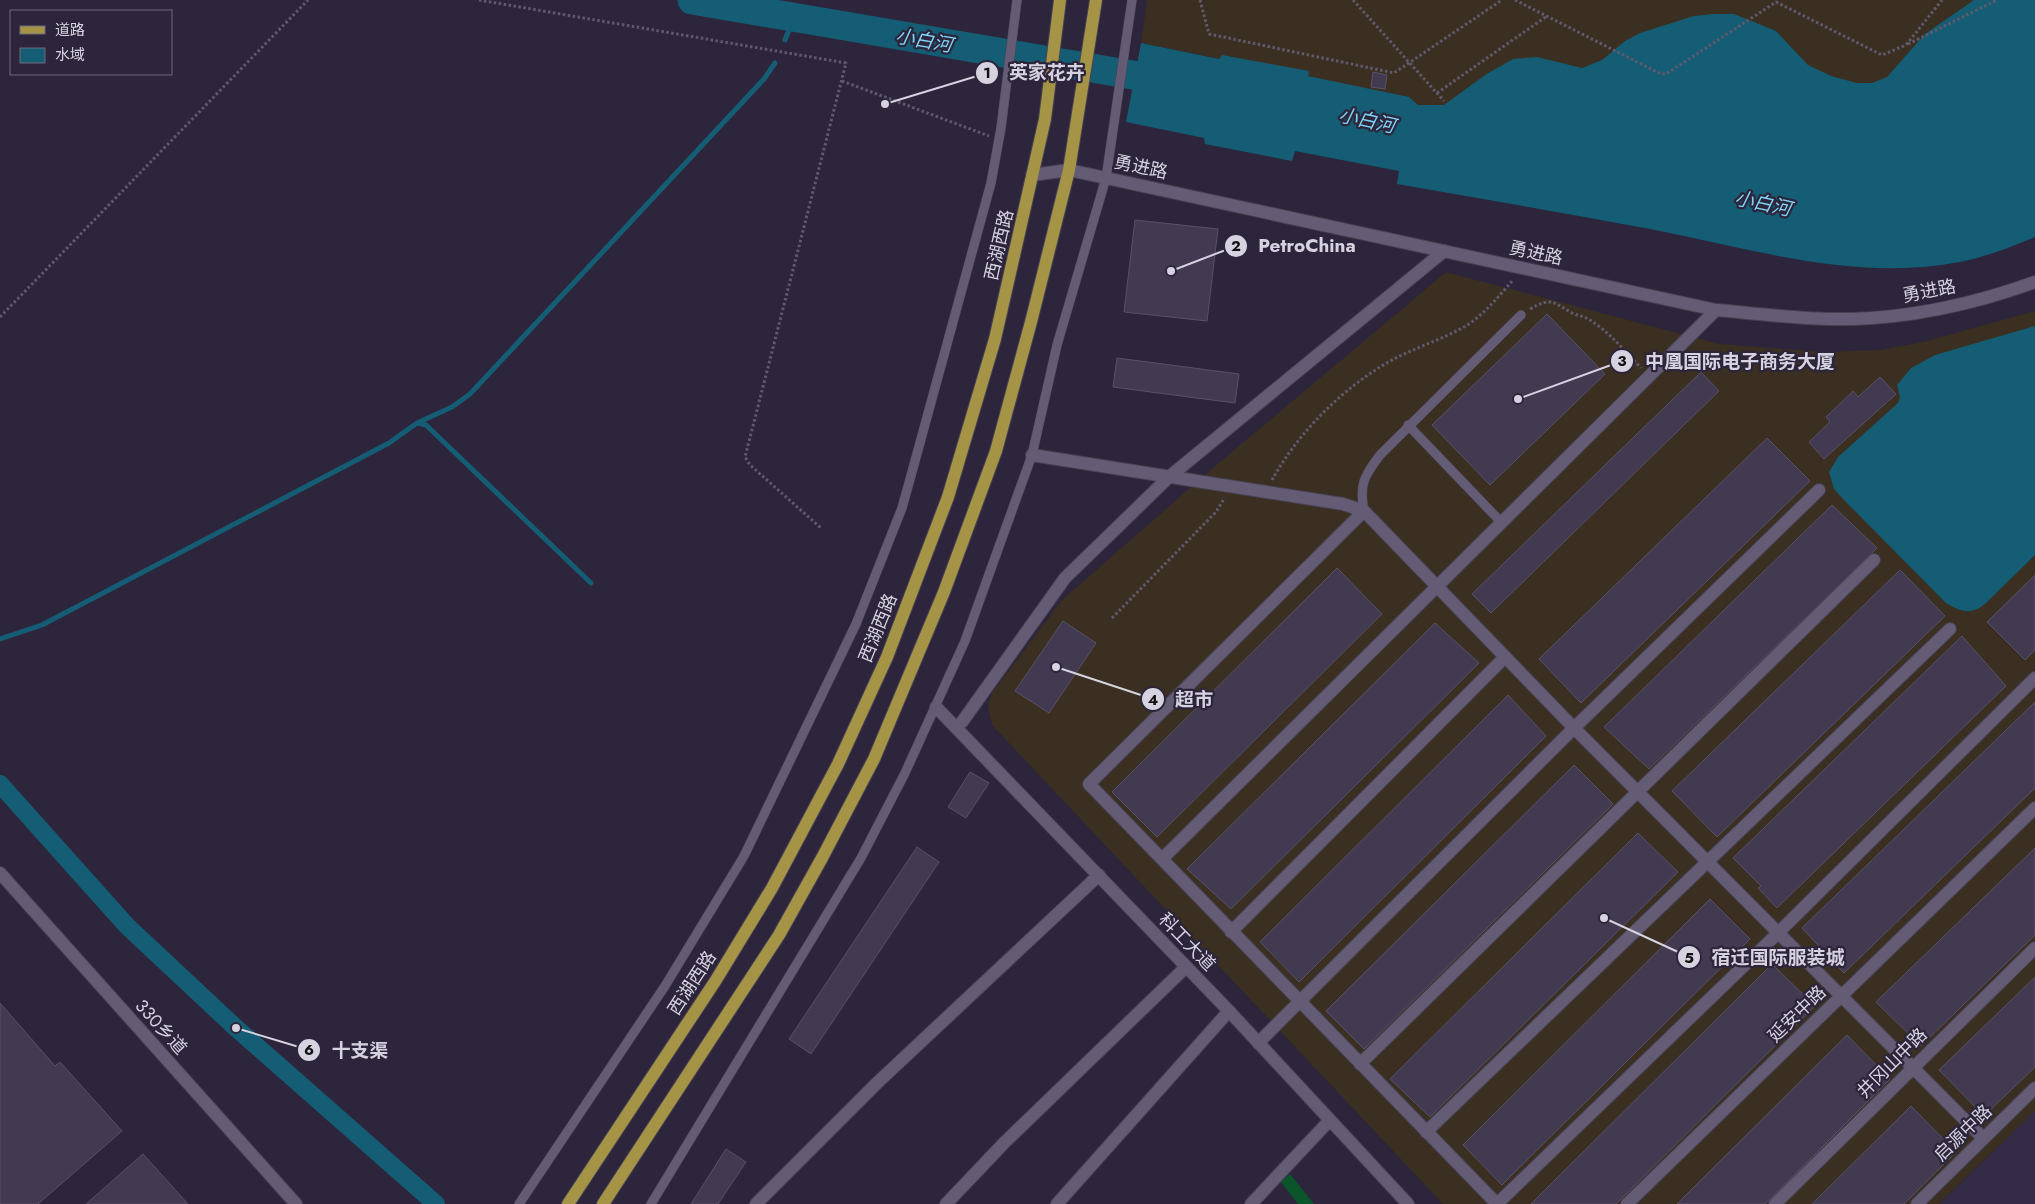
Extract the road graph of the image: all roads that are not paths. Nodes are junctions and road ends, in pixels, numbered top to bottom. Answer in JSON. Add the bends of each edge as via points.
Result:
{"nodes":[{"id":1,"x":1017,"y":0,"type":"edge"},
{"id":2,"x":1060,"y":0,"type":"edge"},
{"id":3,"x":1096,"y":0,"type":"edge"},
{"id":4,"x":1132,"y":0,"type":"edge"},
{"id":5,"x":1070,"y":170,"type":"junction"},
{"id":6,"x":1032,"y":175,"type":"junction"},
{"id":7,"x":1106,"y":178,"type":"junction"},
{"id":8,"x":1444,"y":251,"type":"junction"},
{"id":9,"x":2035,"y":282,"type":"edge"},
{"id":10,"x":1716,"y":310,"type":"junction"},
{"id":11,"x":1521,"y":315,"type":"road end"},
{"id":12,"x":1408,"y":424,"type":"junction"},
{"id":13,"x":1032,"y":455,"type":"junction"},
{"id":14,"x":1168,"y":477,"type":"junction"},
{"id":15,"x":1819,"y":490,"type":"dead end"},
{"id":16,"x":1364,"y":511,"type":"junction"},
{"id":17,"x":1501,"y":522,"type":"junction"},
{"id":18,"x":1874,"y":560,"type":"dead end"},
{"id":19,"x":1436,"y":586,"type":"junction"},
{"id":20,"x":1950,"y":629,"type":"dead end"},
{"id":21,"x":1505,"y":657,"type":"junction"},
{"id":22,"x":2035,"y":678,"type":"edge"},
{"id":23,"x":936,"y":708,"type":"junction"},
{"id":24,"x":962,"y":722,"type":"dead end"},
{"id":25,"x":1574,"y":728,"type":"junction"},
{"id":26,"x":1637,"y":791,"type":"junction"},
{"id":27,"x":2035,"y":808,"type":"edge"},
{"id":28,"x":1162,"y":859,"type":"junction"},
{"id":29,"x":1707,"y":862,"type":"junction"},
{"id":30,"x":0,"y":873,"type":"edge"},
{"id":31,"x":1099,"y":875,"type":"junction"},
{"id":32,"x":1231,"y":932,"type":"junction"},
{"id":33,"x":1778,"y":932,"type":"junction"},
{"id":34,"x":2035,"y":948,"type":"edge"},
{"id":35,"x":1186,"y":967,"type":"junction"},
{"id":36,"x":1840,"y":996,"type":"junction"},
{"id":37,"x":1299,"y":1001,"type":"junction"},
{"id":38,"x":1229,"y":1011,"type":"junction"},
{"id":39,"x":1258,"y":1043,"type":"junction"},
{"id":40,"x":1360,"y":1064,"type":"junction"},
{"id":41,"x":1913,"y":1068,"type":"junction"},
{"id":42,"x":2035,"y":1088,"type":"edge"},
{"id":43,"x":1330,"y":1120,"type":"junction"},
{"id":44,"x":1426,"y":1132,"type":"junction"},
{"id":45,"x":1983,"y":1138,"type":"junction"},
{"id":46,"x":296,"y":1204,"type":"edge"},
{"id":47,"x":519,"y":1204,"type":"edge"},
{"id":48,"x":568,"y":1204,"type":"edge"},
{"id":49,"x":603,"y":1204,"type":"edge"},
{"id":50,"x":651,"y":1204,"type":"edge"},
{"id":51,"x":756,"y":1204,"type":"edge"},
{"id":52,"x":946,"y":1204,"type":"edge"},
{"id":53,"x":1057,"y":1204,"type":"edge"},
{"id":54,"x":1251,"y":1204,"type":"edge"},
{"id":55,"x":1408,"y":1204,"type":"edge"},
{"id":56,"x":1627,"y":1204,"type":"edge"},
{"id":57,"x":1775,"y":1204,"type":"edge"},
{"id":58,"x":1916,"y":1204,"type":"edge"}],
"edges":[{"from":1,"to":47,"type":"lane","via":[[1001,128],[990,183],[902,508],[856,624],[744,856],[665,986]]},
{"from":2,"to":6,"type":"main road","name":"西湖西路","via":[[1045,119]]},
{"from":3,"to":5,"type":"main road"},
{"from":4,"to":7,"type":"lane"},
{"from":5,"to":6,"type":"street","name":"勇进路"},
{"from":5,"to":7,"type":"street","name":"勇进路"},
{"from":5,"to":49,"type":"main road","via":[[996,451],[944,592],[874,759],[779,935]]},
{"from":6,"to":48,"type":"main road","name":"西湖西路","via":[[995,338],[948,497],[887,657],[838,764],[772,888],[716,980]]},
{"from":7,"to":8,"type":"street","name":"勇进路"},
{"from":7,"to":13,"type":"lane","via":[[1057,345]]},
{"from":8,"to":10,"type":"street","name":"勇进路"},
{"from":8,"to":14,"type":"street"},
{"from":9,"to":10,"type":"street","name":"勇进路","via":[[1923,313],[1853,319],[1794,318]]},
{"from":10,"to":17,"type":"street"},
{"from":11,"to":12,"type":"lane"},
{"from":12,"to":16,"type":"lane","via":[[1366,473],[1360,493]]},
{"from":12,"to":17,"type":"lane"},
{"from":13,"to":14,"type":"street"},
{"from":13,"to":23,"type":"lane","via":[[965,641]]},
{"from":14,"to":16,"type":"street","via":[[1343,504]]},
{"from":14,"to":24,"type":"street","via":[[1065,578]]},
{"from":15,"to":25,"type":"street"},
{"from":16,"to":19,"type":"street"},
{"from":16,"to":28,"type":"street","via":[[1089,784]]},
{"from":17,"to":19,"type":"street"},
{"from":18,"to":26,"type":"street"},
{"from":19,"to":21,"type":"street"},
{"from":19,"to":28,"type":"street"},
{"from":20,"to":29,"type":"street"},
{"from":21,"to":25,"type":"street"},
{"from":21,"to":32,"type":"street"},
{"from":22,"to":33,"type":"street"},
{"from":23,"to":31,"type":"street","name":"科工大道"},
{"from":23,"to":50,"type":"lane","via":[[857,865]]},
{"from":25,"to":26,"type":"street"},
{"from":25,"to":37,"type":"street"},
{"from":26,"to":29,"type":"street"},
{"from":26,"to":40,"type":"street"},
{"from":27,"to":36,"type":"street","name":"延安中路"},
{"from":28,"to":32,"type":"street"},
{"from":29,"to":33,"type":"street"},
{"from":29,"to":44,"type":"street"},
{"from":30,"to":46,"type":"street","name":"330乡道"},
{"from":31,"to":35,"type":"street","name":"科工大道"},
{"from":31,"to":51,"type":"street","via":[[877,1084]]},
{"from":32,"to":37,"type":"street"},
{"from":33,"to":36,"type":"street"},
{"from":33,"to":44,"type":"street","via":[[1496,1204]]},
{"from":34,"to":41,"type":"street","name":"井冈山中路"},
{"from":35,"to":38,"type":"street","name":"科工大道"},
{"from":35,"to":52,"type":"street","via":[[1004,1143]]},
{"from":36,"to":41,"type":"street"},
{"from":36,"to":56,"type":"street","name":"延安中路"},
{"from":37,"to":39,"type":"street"},
{"from":37,"to":40,"type":"street"},
{"from":38,"to":39,"type":"street","name":"科工大道"},
{"from":38,"to":53,"type":"street"},
{"from":39,"to":43,"type":"street","name":"科工大道"},
{"from":40,"to":44,"type":"street"},
{"from":41,"to":45,"type":"street"},
{"from":41,"to":57,"type":"street","name":"井冈山中路"},
{"from":42,"to":45,"type":"street","name":"启源中路"},
{"from":43,"to":54,"type":"street"},
{"from":43,"to":55,"type":"street","name":"科工大道"},
{"from":45,"to":58,"type":"street","name":"启源中路"}]}
